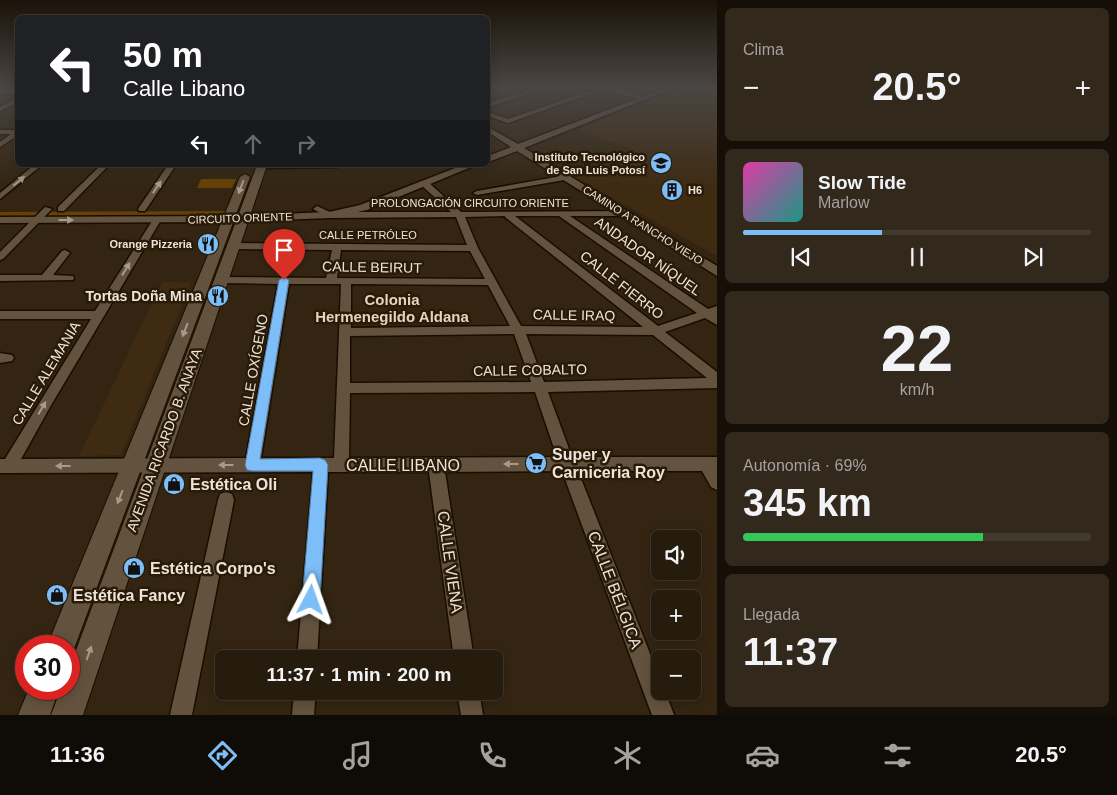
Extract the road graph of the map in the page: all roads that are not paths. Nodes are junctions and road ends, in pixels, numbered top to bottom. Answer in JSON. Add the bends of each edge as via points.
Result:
{"nodes":[{"id":1,"x":573,"y":120,"type":"edge"},
{"id":2,"x":582,"y":120,"type":"edge"},
{"id":3,"x":490,"y":130,"type":"edge"},
{"id":4,"x":0,"y":132,"type":"edge"},
{"id":5,"x":15,"y":132,"type":"edge"},
{"id":6,"x":15,"y":134,"type":"edge"},
{"id":7,"x":0,"y":145,"type":"edge"},
{"id":8,"x":514,"y":145,"type":"junction"},
{"id":9,"x":490,"y":151,"type":"edge"},
{"id":10,"x":490,"y":158,"type":"edge"},
{"id":11,"x":36,"y":167,"type":"edge"},
{"id":12,"x":102,"y":167,"type":"edge"},
{"id":13,"x":171,"y":167,"type":"edge"},
{"id":14,"x":249,"y":167,"type":"edge"},
{"id":15,"x":260,"y":167,"type":"edge"},
{"id":16,"x":447,"y":167,"type":"edge"},
{"id":17,"x":466,"y":167,"type":"edge"},
{"id":18,"x":567,"y":177,"type":"junction"},
{"id":19,"x":424,"y":183,"type":"junction"},
{"id":20,"x":477,"y":193,"type":"dead end"},
{"id":21,"x":0,"y":197,"type":"edge"},
{"id":22,"x":380,"y":197,"type":"junction"},
{"id":23,"x":48,"y":209,"type":"junction"},
{"id":24,"x":61,"y":209,"type":"junction"},
{"id":25,"x":142,"y":209,"type":"junction"},
{"id":26,"x":317,"y":209,"type":"junction"},
{"id":27,"x":0,"y":210,"type":"edge"},
{"id":28,"x":625,"y":213,"type":"junction"},
{"id":29,"x":237,"y":214,"type":"junction"},
{"id":30,"x":460,"y":214,"type":"junction"},
{"id":31,"x":329,"y":215,"type":"junction"},
{"id":32,"x":508,"y":215,"type":"junction"},
{"id":33,"x":564,"y":215,"type":"junction"},
{"id":34,"x":0,"y":220,"type":"edge"},
{"id":35,"x":36,"y":220,"type":"junction"},
{"id":36,"x":157,"y":220,"type":"junction"},
{"id":37,"x":233,"y":246,"type":"junction"},
{"id":38,"x":337,"y":247,"type":"junction"},
{"id":39,"x":472,"y":248,"type":"junction"},
{"id":40,"x":65,"y":253,"type":"dead end"},
{"id":41,"x":0,"y":256,"type":"edge"},
{"id":42,"x":717,"y":272,"type":"edge"},
{"id":43,"x":46,"y":277,"type":"junction"},
{"id":44,"x":0,"y":278,"type":"edge"},
{"id":45,"x":69,"y":278,"type":"dead end"},
{"id":46,"x":222,"y":280,"type":"junction"},
{"id":47,"x":284,"y":280,"type":"junction"},
{"id":48,"x":331,"y":281,"type":"junction"},
{"id":49,"x":346,"y":281,"type":"junction"},
{"id":50,"x":492,"y":282,"type":"junction"},
{"id":51,"x":98,"y":314,"type":"junction"},
{"id":52,"x":0,"y":315,"type":"edge"},
{"id":53,"x":714,"y":315,"type":"edge"},
{"id":54,"x":518,"y":330,"type":"junction"},
{"id":55,"x":656,"y":331,"type":"junction"},
{"id":56,"x":344,"y":332,"type":"junction"},
{"id":57,"x":717,"y":379,"type":"edge"},
{"id":58,"x":717,"y":383,"type":"edge"},
{"id":59,"x":539,"y":387,"type":"junction"},
{"id":60,"x":343,"y":388,"type":"junction"},
{"id":61,"x":436,"y":464,"type":"junction"},
{"id":62,"x":567,"y":464,"type":"junction"},
{"id":63,"x":712,"y":464,"type":"edge"},
{"id":64,"x":144,"y":465,"type":"junction"},
{"id":65,"x":252,"y":465,"type":"junction"},
{"id":66,"x":320,"y":465,"type":"junction"},
{"id":67,"x":341,"y":465,"type":"junction"},
{"id":68,"x":5,"y":466,"type":"edge"},
{"id":69,"x":717,"y":482,"type":"edge"},
{"id":70,"x":226,"y":500,"type":"dead end"},
{"id":71,"x":66,"y":635,"type":"edge"},
{"id":72,"x":308,"y":650,"type":"edge"},
{"id":73,"x":463,"y":650,"type":"edge"},
{"id":74,"x":40,"y":700,"type":"edge"},
{"id":75,"x":304,"y":700,"type":"edge"},
{"id":76,"x":470,"y":700,"type":"edge"},
{"id":77,"x":34,"y":715,"type":"edge"},
{"id":78,"x":67,"y":715,"type":"edge"},
{"id":79,"x":181,"y":715,"type":"edge"},
{"id":80,"x":303,"y":715,"type":"edge"},
{"id":81,"x":472,"y":715,"type":"edge"},
{"id":82,"x":663,"y":715,"type":"edge"}],
"edges":[{"from":1,"to":8,"type":"street"},
{"from":2,"to":8,"type":"street"},
{"from":3,"to":8,"type":"street","name":"CAMINO A RANCHO VIEJO"},
{"from":4,"to":5,"type":"street"},
{"from":6,"to":7,"type":"street"},
{"from":8,"to":9,"type":"street"},
{"from":8,"to":10,"type":"street"},
{"from":8,"to":18,"type":"street","name":"CAMINO A RANCHO VIEJO"},
{"from":21,"to":11,"type":"street","one_way":true},
{"from":12,"to":24,"type":"street"},
{"from":25,"to":13,"type":"street","one_way":true},
{"from":14,"to":29,"type":"main road","name":"AVENIDA RICARDO B. ANAYA","one_way":true},
{"from":15,"to":29,"type":"main road","name":"AVENIDA RICARDO B. ANAYA"},
{"from":16,"to":22,"type":"street","name":"CIRCUITO ORIENTE"},
{"from":17,"to":19,"type":"street","name":"CIRCUITO ORIENTE"},
{"from":18,"to":20,"type":"street"},
{"from":18,"to":28,"type":"street","name":"CAMINO A RANCHO VIEJO"},
{"from":19,"to":22,"type":"street","name":"CIRCUITO ORIENTE"},
{"from":19,"to":30,"type":"street"},
{"from":22,"to":26,"type":"street","name":"CIRCUITO ORIENTE"},
{"from":22,"to":31,"type":"street","name":"CIRCUITO ORIENTE","via":[[363,208]]},
{"from":23,"to":24,"type":"street","name":"CIRCUITO ORIENTE"},
{"from":23,"to":27,"type":"street","name":"CIRCUITO ORIENTE"},
{"from":23,"to":35,"type":"street"},
{"from":24,"to":25,"type":"street","name":"CIRCUITO ORIENTE"},
{"from":25,"to":29,"type":"street","name":"CIRCUITO ORIENTE"},
{"from":26,"to":29,"type":"street","name":"CIRCUITO ORIENTE"},
{"from":26,"to":31,"type":"street","name":"PROLONGACIÓN CIRCUITO ORIENTE"},
{"from":28,"to":33,"type":"street","name":"PROLONGACIÓN CIRCUITO ORIENTE"},
{"from":28,"to":42,"type":"street","name":"CAMINO A RANCHO VIEJO"},
{"from":29,"to":31,"type":"street","name":"CIRCUITO ORIENTE"},
{"from":29,"to":36,"type":"street","name":"CIRCUITO ORIENTE"},
{"from":29,"to":37,"type":"main road","name":"AVENIDA RICARDO B. ANAYA"},
{"from":29,"to":64,"type":"main road","name":"AVENIDA RICARDO B. ANAYA","one_way":true},
{"from":30,"to":31,"type":"street","name":"PROLONGACIÓN CIRCUITO ORIENTE"},
{"from":30,"to":32,"type":"street","name":"PROLONGACIÓN CIRCUITO ORIENTE"},
{"from":30,"to":39,"type":"street","name":"CALLE BÉLGICA"},
{"from":32,"to":33,"type":"street","name":"PROLONGACIÓN CIRCUITO ORIENTE"},
{"from":32,"to":55,"type":"street","name":"CALLE FIERRO"},
{"from":33,"to":53,"type":"street","name":"ANDADOR NÍQUEL"},
{"from":34,"to":35,"type":"street","name":"CIRCUITO ORIENTE"},
{"from":35,"to":36,"type":"street","name":"CIRCUITO ORIENTE","one_way":true},
{"from":35,"to":41,"type":"street"},
{"from":51,"to":36,"type":"street","name":"CALLE ALEMANIA","one_way":true},
{"from":37,"to":38,"type":"street","name":"CALLE PETRÓLEO"},
{"from":37,"to":46,"type":"main road","name":"AVENIDA RICARDO B. ANAYA"},
{"from":38,"to":39,"type":"street","name":"CALLE PETRÓLEO"},
{"from":38,"to":48,"type":"street"},
{"from":39,"to":50,"type":"street","name":"CALLE BÉLGICA"},
{"from":40,"to":43,"type":"street"},
{"from":43,"to":44,"type":"street"},
{"from":43,"to":45,"type":"street"},
{"from":46,"to":47,"type":"street","name":"CALLE BEIRUT"},
{"from":46,"to":64,"type":"main road","name":"AVENIDA RICARDO B. ANAYA"},
{"from":47,"to":48,"type":"street","name":"CALLE BEIRUT"},
{"from":47,"to":65,"type":"street","name":"CALLE OXÍGENO"},
{"from":48,"to":49,"type":"street","name":"CALLE BEIRUT"},
{"from":49,"to":50,"type":"street","name":"CALLE BEIRUT"},
{"from":49,"to":56,"type":"street"},
{"from":50,"to":54,"type":"street","name":"CALLE BÉLGICA"},
{"from":51,"to":52,"type":"street"},
{"from":68,"to":51,"type":"street","name":"CALLE ALEMANIA","one_way":true},
{"from":53,"to":55,"type":"street","name":"CALLE IRAQ"},
{"from":54,"to":55,"type":"street","name":"CALLE IRAQ"},
{"from":54,"to":56,"type":"street","name":"CALLE IRAQ"},
{"from":54,"to":59,"type":"street","name":"CALLE BÉLGICA"},
{"from":55,"to":57,"type":"street","name":"CALLE FIERRO"},
{"from":56,"to":60,"type":"street"},
{"from":58,"to":59,"type":"street","name":"CALLE COBALTO"},
{"from":59,"to":60,"type":"street","name":"CALLE COBALTO"},
{"from":59,"to":62,"type":"street","name":"CALLE BÉLGICA"},
{"from":60,"to":67,"type":"street"},
{"from":62,"to":61,"type":"street","name":"CALLE LIBANO","one_way":true},
{"from":61,"to":67,"type":"street","name":"CALLE LIBANO"},
{"from":61,"to":73,"type":"street","name":"CALLE VIENA"},
{"from":62,"to":63,"type":"street","name":"CALLE LIBANO"},
{"from":62,"to":82,"type":"street","name":"CALLE BÉLGICA"},
{"from":63,"to":69,"type":"street"},
{"from":65,"to":64,"type":"street","name":"CALLE LIBANO","one_way":true},
{"from":64,"to":68,"type":"street","name":"CALLE LIBANO","one_way":true},
{"from":64,"to":71,"type":"main road","name":"AVENIDA RICARDO B. ANAYA","one_way":true},
{"from":78,"to":64,"type":"main road","name":"AVENIDA RICARDO B. ANAYA","one_way":true},
{"from":65,"to":66,"type":"street","name":"CALLE LIBANO"},
{"from":66,"to":67,"type":"street","name":"CALLE LIBANO"},
{"from":66,"to":72,"type":"street"},
{"from":70,"to":79,"type":"street"},
{"from":74,"to":77,"type":"main road"},
{"from":75,"to":80,"type":"street"},
{"from":76,"to":81,"type":"street"}]}
